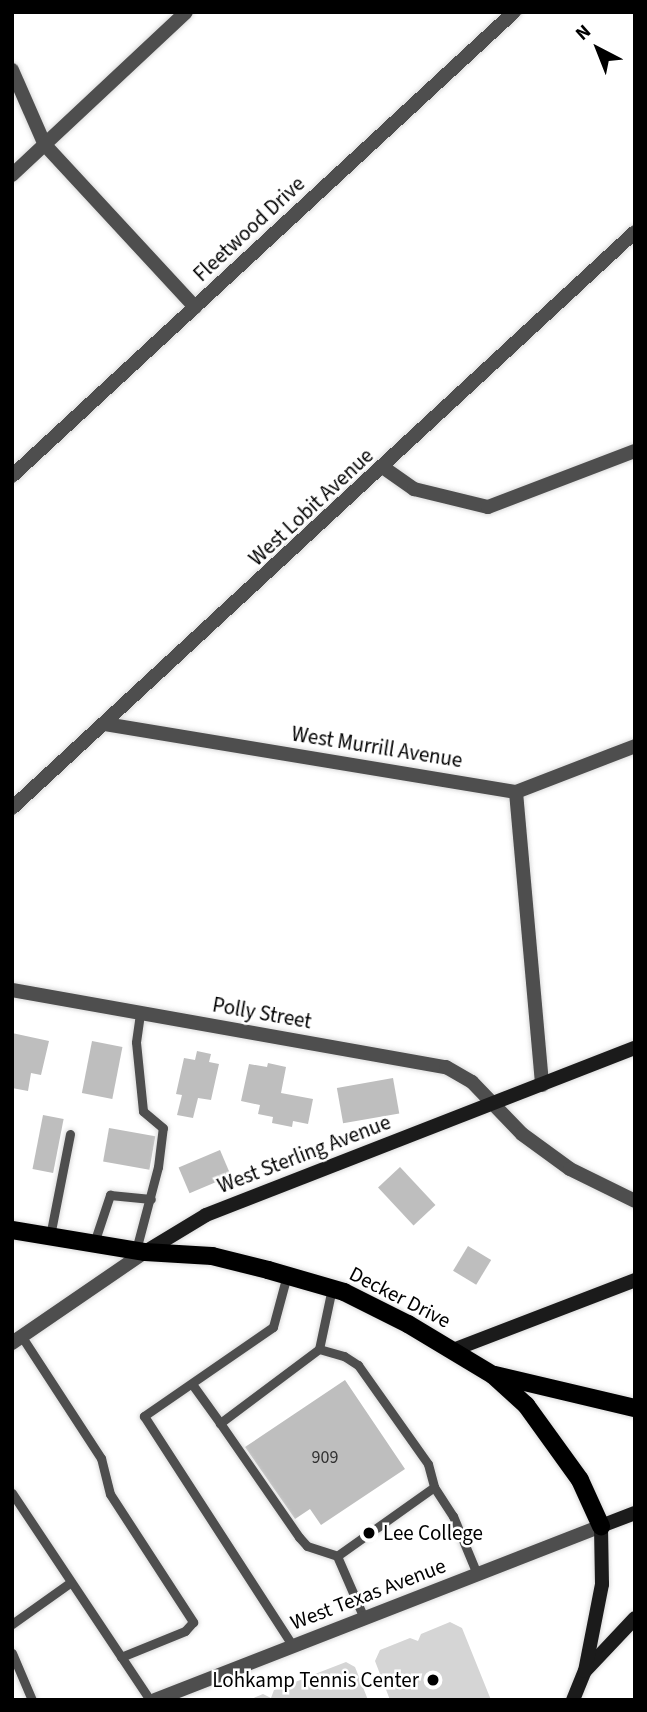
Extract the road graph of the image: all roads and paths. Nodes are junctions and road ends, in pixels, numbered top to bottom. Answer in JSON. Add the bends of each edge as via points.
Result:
{"nodes":[{"id":1,"x":186,"y":12,"type":"edge"},
{"id":2,"x":514,"y":12,"type":"edge"},
{"id":3,"x":12,"y":70,"type":"edge"},
{"id":4,"x":45,"y":145,"type":"junction"},
{"id":5,"x":12,"y":174,"type":"edge"},
{"id":6,"x":635,"y":232,"type":"edge"},
{"id":7,"x":195,"y":307,"type":"junction"},
{"id":8,"x":635,"y":451,"type":"edge"},
{"id":9,"x":384,"y":468,"type":"junction"},
{"id":10,"x":12,"y":476,"type":"edge"},
{"id":11,"x":106,"y":723,"type":"junction"},
{"id":12,"x":635,"y":746,"type":"edge"},
{"id":13,"x":516,"y":792,"type":"junction"},
{"id":14,"x":12,"y":808,"type":"edge"},
{"id":15,"x":12,"y":990,"type":"edge"},
{"id":16,"x":140,"y":1013,"type":"junction"},
{"id":17,"x":635,"y":1048,"type":"edge"},
{"id":18,"x":542,"y":1085,"type":"junction"},
{"id":19,"x":491,"y":1104,"type":"junction"},
{"id":20,"x":70,"y":1134,"type":"dead end"},
{"id":21,"x":151,"y":1199,"type":"junction"},
{"id":22,"x":635,"y":1201,"type":"edge"},
{"id":23,"x":12,"y":1230,"type":"edge"},
{"id":24,"x":50,"y":1236,"type":"junction"},
{"id":25,"x":94,"y":1243,"type":"junction"},
{"id":26,"x":141,"y":1251,"type":"junction"},
{"id":27,"x":287,"y":1275,"type":"junction"},
{"id":28,"x":635,"y":1280,"type":"edge"},
{"id":29,"x":332,"y":1288,"type":"junction"},
{"id":30,"x":17,"y":1340,"type":"edge"},
{"id":31,"x":319,"y":1349,"type":"junction"},
{"id":32,"x":453,"y":1349,"type":"junction"},
{"id":33,"x":493,"y":1375,"type":"junction"},
{"id":34,"x":192,"y":1384,"type":"junction"},
{"id":35,"x":635,"y":1408,"type":"edge"},
{"id":36,"x":219,"y":1423,"type":"junction"},
{"id":37,"x":434,"y":1487,"type":"junction"},
{"id":38,"x":12,"y":1493,"type":"edge"},
{"id":39,"x":635,"y":1513,"type":"edge"},
{"id":40,"x":601,"y":1526,"type":"junction"},
{"id":41,"x":337,"y":1556,"type":"junction"},
{"id":42,"x":477,"y":1574,"type":"junction"},
{"id":43,"x":71,"y":1582,"type":"junction"},
{"id":44,"x":364,"y":1618,"type":"junction"},
{"id":45,"x":635,"y":1618,"type":"edge"},
{"id":46,"x":12,"y":1624,"type":"edge"},
{"id":47,"x":293,"y":1646,"type":"junction"},
{"id":48,"x":12,"y":1653,"type":"edge"},
{"id":49,"x":121,"y":1657,"type":"junction"},
{"id":50,"x":585,"y":1671,"type":"junction"},
{"id":51,"x":32,"y":1700,"type":"edge"},
{"id":52,"x":152,"y":1700,"type":"edge"},
{"id":53,"x":573,"y":1700,"type":"edge"}],
"edges":[{"from":1,"to":4,"type":"street"},
{"from":2,"to":7,"type":"street","name":"Fleetwood Drive"},
{"from":3,"to":4,"type":"street"},
{"from":4,"to":5,"type":"street"},
{"from":4,"to":7,"type":"street"},
{"from":6,"to":9,"type":"street","name":"West Lobit Avenue"},
{"from":7,"to":10,"type":"street","name":"Fleetwood Drive"},
{"from":8,"to":9,"type":"street","via":[[488,507],[414,489]]},
{"from":9,"to":11,"type":"street","name":"West Lobit Avenue"},
{"from":11,"to":13,"type":"street","name":"West Murrill Avenue"},
{"from":11,"to":14,"type":"street","name":"West Lobit Avenue"},
{"from":12,"to":13,"type":"street"},
{"from":13,"to":18,"type":"street"},
{"from":15,"to":16,"type":"street","name":"Polly Street"},
{"from":16,"to":19,"type":"street","name":"Polly Street","via":[[446,1067],[472,1082]]},
{"from":16,"to":21,"type":"lane","via":[[136,1042],[143,1111],[163,1128]]},
{"from":17,"to":18,"type":"main road","name":"West Sterling Avenue"},
{"from":18,"to":19,"type":"main road","name":"West Sterling Avenue"},
{"from":19,"to":22,"type":"street","name":"Polly Street","via":[[570,1169]]},
{"from":19,"to":26,"type":"main road","name":"West Sterling Avenue","via":[[206,1215]]},
{"from":20,"to":24,"type":"lane"},
{"from":21,"to":25,"type":"lane","via":[[110,1195]]},
{"from":21,"to":26,"type":"lane"},
{"from":23,"to":24,"type":"main road","name":"Decker Drive"},
{"from":24,"to":25,"type":"main road","name":"Decker Drive"},
{"from":25,"to":26,"type":"main road","name":"Decker Drive"},
{"from":26,"to":27,"type":"main road","name":"Decker Drive","via":[[212,1256]]},
{"from":26,"to":30,"type":"street","name":"West Sterling Avenue"},
{"from":27,"to":29,"type":"main road","name":"Decker Drive"},
{"from":27,"to":34,"type":"lane","via":[[273,1327]]},
{"from":28,"to":32,"type":"main road"},
{"from":29,"to":31,"type":"lane"},
{"from":29,"to":32,"type":"main road","name":"Decker Drive"},
{"from":30,"to":49,"type":"lane","via":[[101,1458],[110,1494],[192,1622],[185,1631]]},
{"from":31,"to":36,"type":"lane"},
{"from":31,"to":37,"type":"lane","via":[[358,1365],[428,1464]]},
{"from":32,"to":33,"type":"main road","name":"Decker Drive"},
{"from":33,"to":35,"type":"main road"},
{"from":33,"to":40,"type":"main road","name":"Decker Drive","via":[[526,1405],[580,1480]]},
{"from":34,"to":36,"type":"lane"},
{"from":34,"to":47,"type":"lane","via":[[144,1416]]},
{"from":36,"to":41,"type":"lane","via":[[299,1538],[307,1546]]},
{"from":37,"to":41,"type":"lane"},
{"from":37,"to":42,"type":"lane","via":[[453,1516]]},
{"from":38,"to":43,"type":"lane"},
{"from":39,"to":40,"type":"main road","name":"West Texas Avenue"},
{"from":40,"to":42,"type":"street","name":"West Texas Avenue"},
{"from":40,"to":50,"type":"main road","via":[[605,1559]]},
{"from":41,"to":44,"type":"lane"},
{"from":42,"to":44,"type":"street","name":"West Texas Avenue"},
{"from":43,"to":46,"type":"lane"},
{"from":43,"to":49,"type":"lane"},
{"from":44,"to":47,"type":"street","name":"West Texas Avenue"},
{"from":45,"to":50,"type":"main road"},
{"from":47,"to":52,"type":"street","name":"West Texas Avenue"},
{"from":48,"to":51,"type":"lane"},
{"from":49,"to":52,"type":"lane"},
{"from":50,"to":53,"type":"main road"}]}
